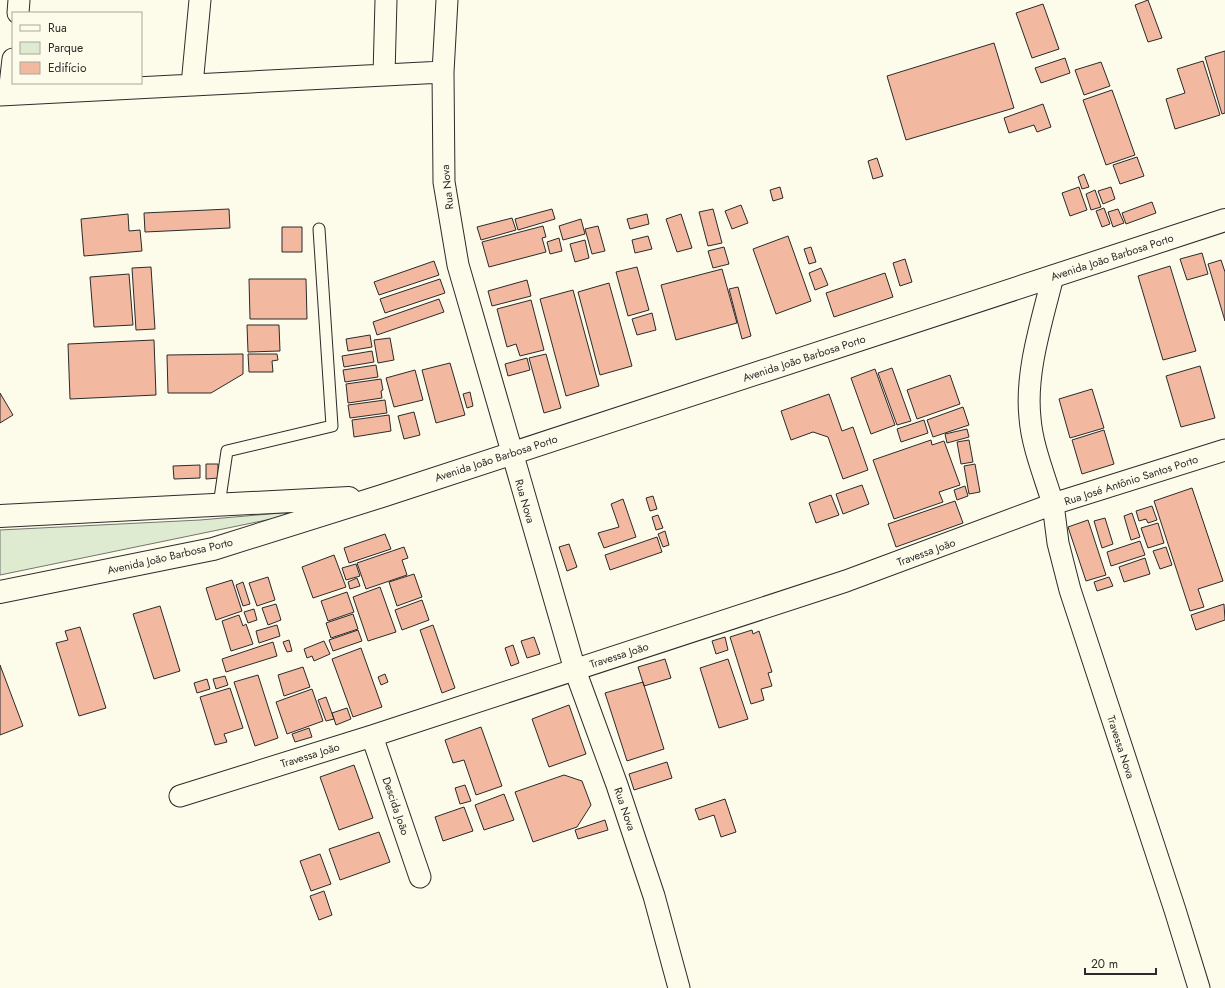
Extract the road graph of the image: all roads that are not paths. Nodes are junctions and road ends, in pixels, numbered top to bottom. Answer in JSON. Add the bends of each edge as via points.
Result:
{"nodes":[{"id":1,"x":19,"y":0,"type":"edge"},
{"id":2,"x":200,"y":0,"type":"edge"},
{"id":3,"x":386,"y":0,"type":"edge"},
{"id":4,"x":447,"y":0,"type":"edge"},
{"id":5,"x":18,"y":12,"type":"edge"},
{"id":6,"x":12,"y":63,"type":"edge"},
{"id":7,"x":443,"y":72,"type":"junction"},
{"id":8,"x":384,"y":75,"type":"junction"},
{"id":9,"x":192,"y":85,"type":"junction"},
{"id":10,"x":5,"y":94,"type":"edge"},
{"id":11,"x":1225,"y":220,"type":"edge"},
{"id":12,"x":319,"y":229,"type":"dead end"},
{"id":13,"x":1053,"y":276,"type":"junction"},
{"id":14,"x":1225,"y":450,"type":"edge"},
{"id":15,"x":512,"y":453,"type":"junction"},
{"id":16,"x":382,"y":496,"type":"junction"},
{"id":17,"x":1053,"y":504,"type":"junction"},
{"id":18,"x":219,"y":505,"type":"junction"},
{"id":19,"x":0,"y":516,"type":"edge"},
{"id":20,"x":0,"y":592,"type":"edge"},
{"id":21,"x":574,"y":670,"type":"junction"},
{"id":22,"x":372,"y":736,"type":"junction"},
{"id":23,"x":180,"y":796,"type":"dead end"},
{"id":24,"x":420,"y":877,"type":"dead end"},
{"id":25,"x":679,"y":988,"type":"edge"},
{"id":26,"x":1199,"y":988,"type":"edge"}],
"edges":[{"from":1,"to":5,"type":"street"},
{"from":2,"to":9,"type":"street"},
{"from":3,"to":8,"type":"street"},
{"from":4,"to":7,"type":"street","name":"Rua Nova"},
{"from":6,"to":10,"type":"street"},
{"from":7,"to":8,"type":"street"},
{"from":7,"to":15,"type":"street","name":"Rua Nova","via":[[444,182],[458,265]]},
{"from":8,"to":9,"type":"street"},
{"from":9,"to":10,"type":"street"},
{"from":11,"to":13,"type":"main road","name":"Avenida João Barbosa Porto"},
{"from":12,"to":18,"type":"lane","via":[[332,426],[227,451]]},
{"from":13,"to":15,"type":"main road","name":"Avenida João Barbosa Porto"},
{"from":13,"to":17,"type":"street","name":"Rua José Antônio Santos Porto","via":[[1030,381],[1030,418],[1036,450]]},
{"from":14,"to":17,"type":"street","name":"Rua José Antônio Santos Porto"},
{"from":15,"to":16,"type":"main road","name":"Avenida João Barbosa Porto"},
{"from":15,"to":21,"type":"street","name":"Rua Nova"},
{"from":16,"to":18,"type":"main road","name":"Avenida João Barbosa Porto"},
{"from":16,"to":20,"type":"main road","name":"Avenida João Barbosa Porto","via":[[213,549]]},
{"from":17,"to":21,"type":"street","name":"Travessa João","via":[[846,581]]},
{"from":17,"to":26,"type":"street","name":"Travessa Nova","via":[[1058,543],[1070,590]]},
{"from":18,"to":19,"type":"main road","name":"Avenida João Barbosa Porto"},
{"from":21,"to":22,"type":"street","name":"Travessa João"},
{"from":21,"to":25,"type":"street","name":"Rua Nova","via":[[654,896]]},
{"from":22,"to":23,"type":"street","name":"Travessa João"},
{"from":22,"to":24,"type":"street","name":"Descida João"}]}
